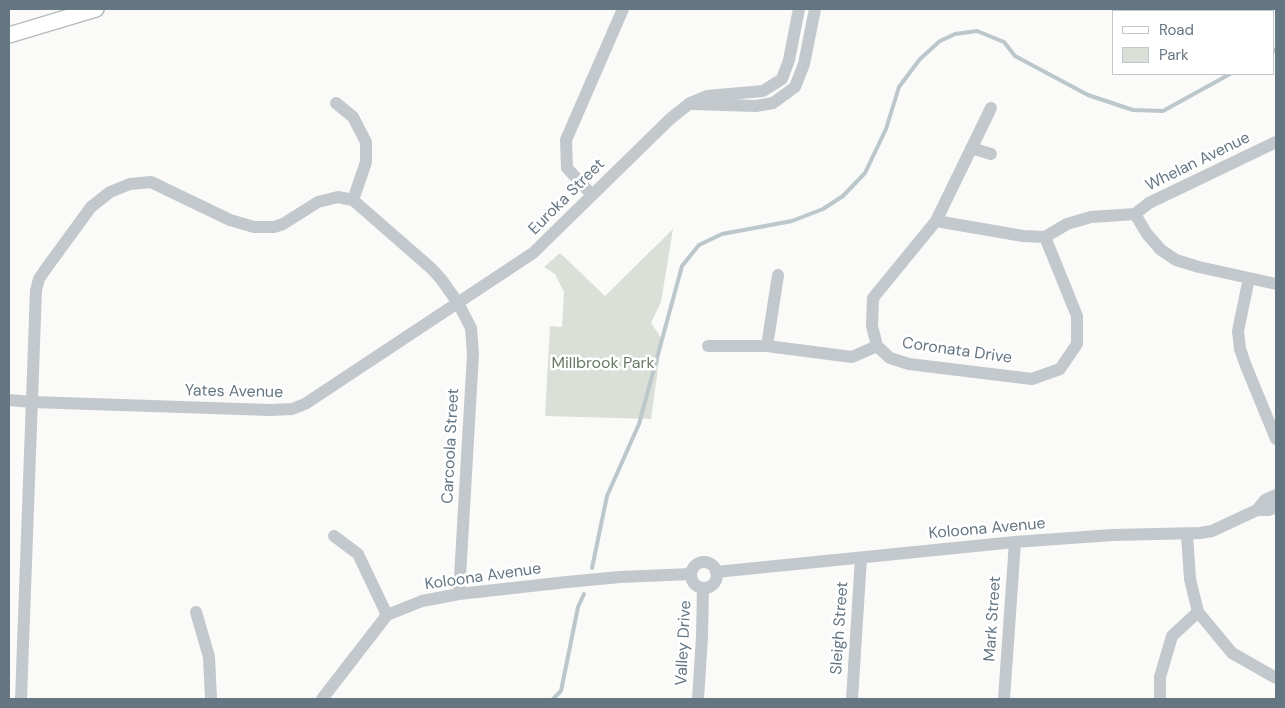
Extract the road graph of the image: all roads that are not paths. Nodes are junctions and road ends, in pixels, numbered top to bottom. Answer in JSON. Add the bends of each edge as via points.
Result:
{"nodes":[{"id":1,"x":96,"y":9,"type":"edge"},
{"id":2,"x":623,"y":9,"type":"edge"},
{"id":3,"x":799,"y":9,"type":"edge"},
{"id":4,"x":815,"y":9,"type":"edge"},
{"id":5,"x":9,"y":35,"type":"edge"},
{"id":6,"x":336,"y":103,"type":"dead end"},
{"id":7,"x":690,"y":103,"type":"junction"},
{"id":8,"x":991,"y":108,"type":"dead end"},
{"id":9,"x":1276,"y":142,"type":"edge"},
{"id":10,"x":971,"y":148,"type":"junction"},
{"id":11,"x":990,"y":154,"type":"dead end"},
{"id":12,"x":592,"y":195,"type":"junction"},
{"id":13,"x":352,"y":200,"type":"junction"},
{"id":14,"x":1135,"y":214,"type":"junction"},
{"id":15,"x":936,"y":221,"type":"junction"},
{"id":16,"x":1045,"y":237,"type":"junction"},
{"id":17,"x":778,"y":275,"type":"dead end"},
{"id":18,"x":1248,"y":278,"type":"junction"},
{"id":19,"x":1276,"y":284,"type":"edge"},
{"id":20,"x":458,"y":303,"type":"junction"},
{"id":21,"x":708,"y":346,"type":"dead end"},
{"id":22,"x":767,"y":346,"type":"junction"},
{"id":23,"x":877,"y":346,"type":"junction"},
{"id":24,"x":9,"y":400,"type":"edge"},
{"id":25,"x":32,"y":402,"type":"junction"},
{"id":26,"x":1276,"y":439,"type":"edge"},
{"id":27,"x":1276,"y":495,"type":"edge"},
{"id":28,"x":1276,"y":507,"type":"edge"},
{"id":29,"x":1257,"y":510,"type":"junction"},
{"id":30,"x":1187,"y":534,"type":"junction"},
{"id":31,"x":334,"y":536,"type":"dead end"},
{"id":32,"x":1016,"y":542,"type":"junction"},
{"id":33,"x":861,"y":558,"type":"junction"},
{"id":34,"x":716,"y":572,"type":"junction"},
{"id":35,"x":691,"y":574,"type":"junction"},
{"id":36,"x":703,"y":588,"type":"junction"},
{"id":37,"x":459,"y":594,"type":"junction"},
{"id":38,"x":196,"y":612,"type":"dead end"},
{"id":39,"x":1198,"y":612,"type":"junction"},
{"id":40,"x":388,"y":615,"type":"junction"},
{"id":41,"x":1276,"y":678,"type":"edge"},
{"id":42,"x":21,"y":699,"type":"edge"},
{"id":43,"x":211,"y":699,"type":"edge"},
{"id":44,"x":322,"y":699,"type":"edge"},
{"id":45,"x":698,"y":699,"type":"edge"},
{"id":46,"x":852,"y":699,"type":"edge"},
{"id":47,"x":1004,"y":699,"type":"edge"},
{"id":48,"x":1160,"y":699,"type":"edge"}],
"edges":[{"from":1,"to":5,"type":"main road"},
{"from":2,"to":12,"type":"street","via":[[566,140],[567,168]]},
{"from":3,"to":7,"type":"street","name":"Euroka Street","via":[[782,79],[763,91],[707,96]]},
{"from":4,"to":7,"type":"street","via":[[804,64],[794,88],[773,103],[756,106]]},
{"from":6,"to":13,"type":"street","via":[[356,122],[366,142],[366,162]]},
{"from":7,"to":12,"type":"street","name":"Euroka Street"},
{"from":8,"to":10,"type":"street"},
{"from":9,"to":14,"type":"street","name":"Whelan Avenue","via":[[1149,203]]},
{"from":10,"to":11,"type":"street"},
{"from":10,"to":15,"type":"street"},
{"from":12,"to":20,"type":"street","name":"Euroka Street","via":[[533,253]]},
{"from":13,"to":20,"type":"street","name":"Carcoola Street","via":[[432,269]]},
{"from":13,"to":25,"type":"street","via":[[338,197],[318,202],[283,224],[266,228],[230,220],[151,182],[130,184],[110,192],[92,208],[39,279]]},
{"from":14,"to":16,"type":"street","via":[[1091,217],[1067,224]]},
{"from":14,"to":18,"type":"street","via":[[1161,250],[1176,260]]},
{"from":15,"to":16,"type":"street"},
{"from":15,"to":23,"type":"street","via":[[874,298],[872,326]]},
{"from":16,"to":23,"type":"street","name":"Coronata Drive","via":[[1077,316],[1077,344],[1060,368],[1032,379],[909,364],[890,358]]},
{"from":17,"to":22,"type":"street"},
{"from":18,"to":19,"type":"street"},
{"from":18,"to":26,"type":"street","via":[[1238,331],[1240,349]]},
{"from":20,"to":25,"type":"street","name":"Yates Avenue","via":[[305,404],[292,409]]},
{"from":20,"to":37,"type":"street","name":"Carcoola Street","via":[[471,328],[473,354]]},
{"from":21,"to":22,"type":"street"},
{"from":22,"to":23,"type":"street","via":[[852,357]]},
{"from":24,"to":25,"type":"street","name":"Yates Avenue"},
{"from":25,"to":42,"type":"street"},
{"from":27,"to":29,"type":"street","name":"Koloona Avenue","via":[[1265,500]]},
{"from":28,"to":29,"type":"street","name":"Koloona Avenue"},
{"from":29,"to":30,"type":"street","name":"Koloona Avenue","via":[[1212,531]]},
{"from":30,"to":32,"type":"street","name":"Koloona Avenue","via":[[1112,535]]},
{"from":30,"to":39,"type":"street","via":[[1190,579]]},
{"from":31,"to":40,"type":"street","via":[[358,554]]},
{"from":32,"to":33,"type":"street","name":"Koloona Avenue"},
{"from":32,"to":47,"type":"street","name":"Mark Street"},
{"from":33,"to":34,"type":"street","name":"Koloona Avenue"},
{"from":33,"to":46,"type":"street","name":"Sleigh Street"},
{"from":34,"to":35,"type":"street","via":[[711,565],[701,563],[694,566]]},
{"from":34,"to":36,"type":"street","via":[[714,583]]},
{"from":35,"to":36,"type":"street","via":[[697,586]]},
{"from":35,"to":37,"type":"street","name":"Koloona Avenue","via":[[620,577]]},
{"from":36,"to":45,"type":"street","name":"Valley Drive"},
{"from":37,"to":40,"type":"street","name":"Koloona Avenue","via":[[422,601]]},
{"from":38,"to":43,"type":"street","via":[[209,657]]},
{"from":39,"to":41,"type":"street","via":[[1232,653]]},
{"from":39,"to":48,"type":"street","via":[[1172,636],[1160,677]]},
{"from":40,"to":44,"type":"street","name":"Koloona Avenue"}]}
